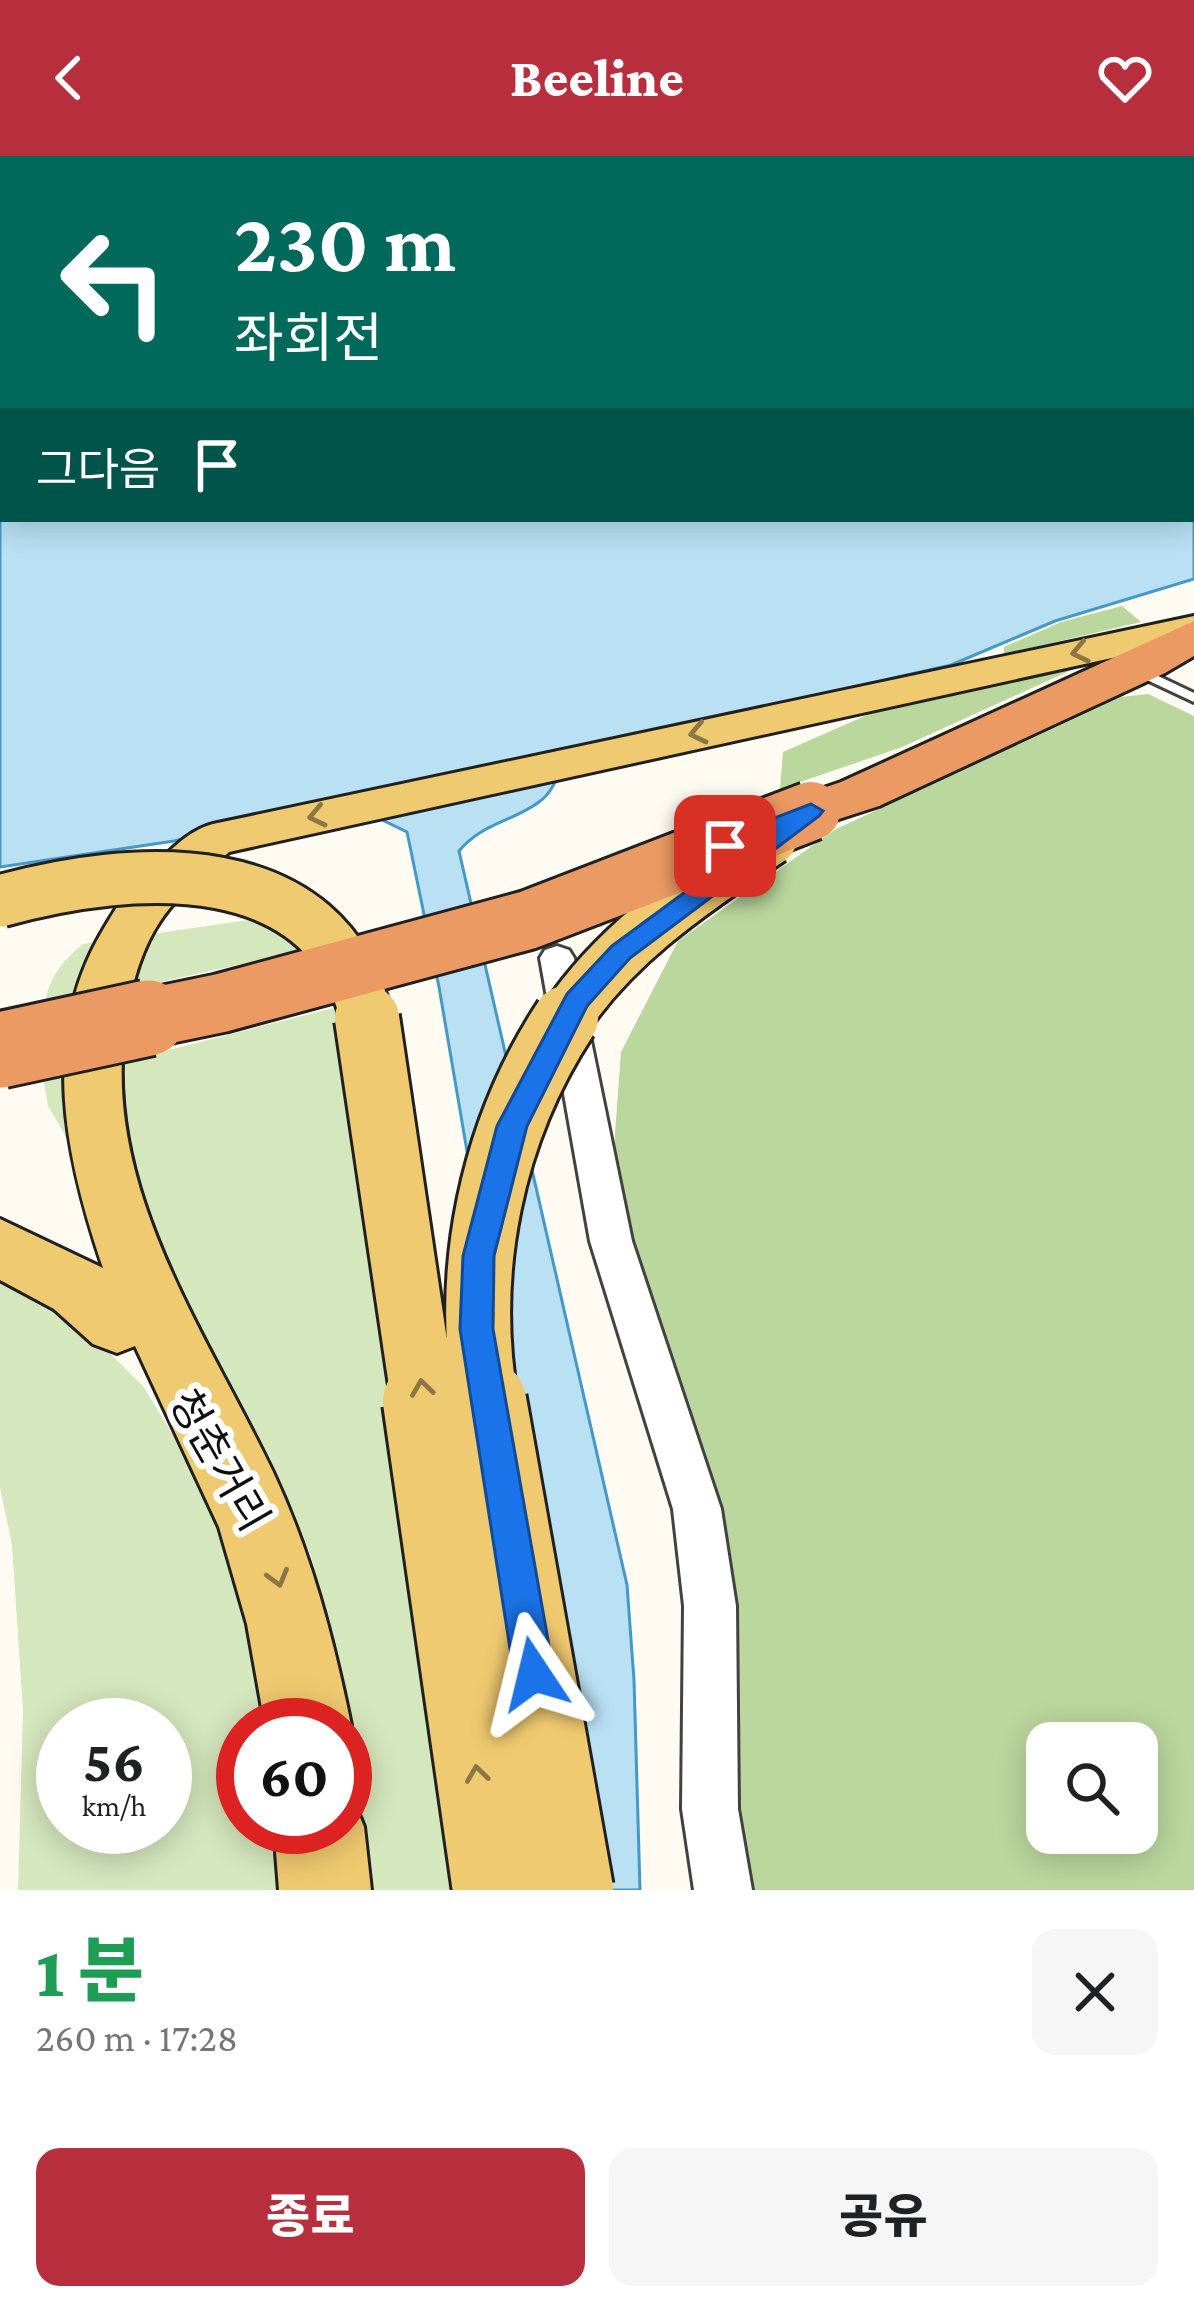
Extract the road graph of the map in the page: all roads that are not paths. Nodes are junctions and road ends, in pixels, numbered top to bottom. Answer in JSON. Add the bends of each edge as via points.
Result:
{"nodes":[{"id":1,"x":1194,"y":632,"type":"edge"},
{"id":2,"x":1141,"y":666,"type":"junction"},
{"id":3,"x":1194,"y":698,"type":"edge"},
{"id":4,"x":836,"y":802,"type":"junction"},
{"id":5,"x":27,"y":916,"type":"edge"},
{"id":6,"x":556,"y":958,"type":"dead end"},
{"id":7,"x":5,"y":1045,"type":"edge"},
{"id":8,"x":70,"y":1222,"type":"dead end"},
{"id":9,"x":0,"y":1247,"type":"edge"},
{"id":10,"x":164,"y":1365,"type":"junction"},
{"id":11,"x":303,"y":1698,"type":"edge"},
{"id":12,"x":323,"y":1854,"type":"edge"},
{"id":13,"x":326,"y":1890,"type":"edge"},
{"id":14,"x":494,"y":1890,"type":"edge"},
{"id":15,"x":572,"y":1890,"type":"edge"},
{"id":16,"x":723,"y":1890,"type":"edge"}],
"edges":[{"from":1,"to":2,"type":"highway"},
{"from":1,"to":5,"type":"main road","one_way":true,"bridge":true,"via":[[213,840]]},
{"from":2,"to":3,"type":"lane"},
{"from":2,"to":4,"type":"highway"},
{"from":4,"to":7,"type":"highway","bridge":true,"via":[[528,920],[221,1003]]},
{"from":4,"to":15,"type":"main road","bridge":true,"via":[[707,883],[577,1001],[512,1126],[478,1256],[476,1329]]},
{"from":14,"to":5,"type":"main road","one_way":true,"bridge":true,"via":[[379,1090],[352,973],[303,917],[275,900],[205,880],[108,877]]},
{"from":6,"to":16,"type":"street","via":[[611,1241],[697,1509],[710,1606],[710,1809]]},
{"from":8,"to":10,"type":"main road","name":"청춘거리"},
{"from":9,"to":10,"type":"main road","via":[[78,1288]]},
{"from":10,"to":11,"type":"main road","name":"청춘거리","one_way":true,"via":[[228,1461],[269,1544]]},
{"from":12,"to":13,"type":"main road"}]}
